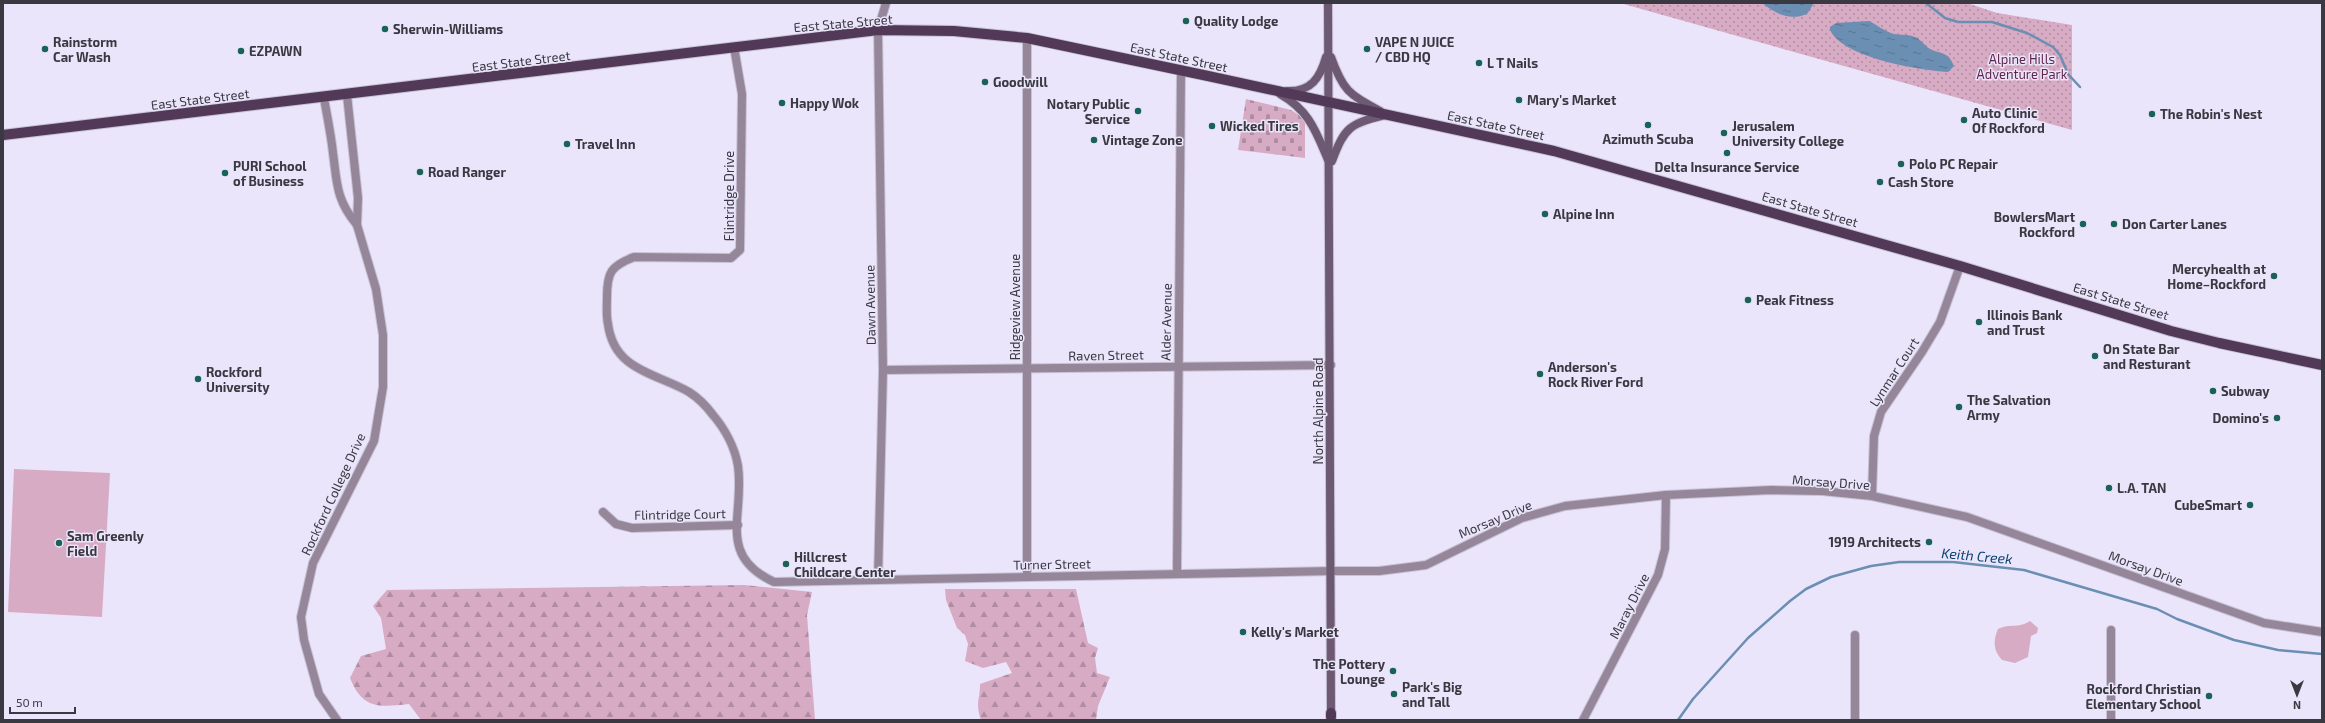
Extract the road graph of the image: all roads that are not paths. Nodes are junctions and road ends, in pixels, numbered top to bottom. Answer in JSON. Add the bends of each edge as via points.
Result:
{"nodes":[{"id":1,"x":886,"y":3,"type":"edge"},
{"id":2,"x":1328,"y":3,"type":"edge"},
{"id":3,"x":878,"y":30,"type":"junction"},
{"id":4,"x":1027,"y":38,"type":"junction"},
{"id":5,"x":734,"y":47,"type":"junction"},
{"id":6,"x":1329,"y":48,"type":"junction"},
{"id":7,"x":1181,"y":70,"type":"junction"},
{"id":8,"x":1276,"y":91,"type":"junction"},
{"id":9,"x":348,"y":95,"type":"junction"},
{"id":10,"x":324,"y":98,"type":"junction"},
{"id":11,"x":1330,"y":103,"type":"junction"},
{"id":12,"x":1386,"y":115,"type":"junction"},
{"id":13,"x":3,"y":135,"type":"edge"},
{"id":14,"x":1330,"y":165,"type":"junction"},
{"id":15,"x":357,"y":225,"type":"junction"},
{"id":16,"x":1960,"y":266,"type":"junction"},
{"id":17,"x":2322,"y":364,"type":"edge"},
{"id":18,"x":1331,"y":365,"type":"junction"},
{"id":19,"x":1178,"y":366,"type":"junction"},
{"id":20,"x":1027,"y":369,"type":"junction"},
{"id":21,"x":883,"y":370,"type":"junction"},
{"id":22,"x":1666,"y":495,"type":"junction"},
{"id":23,"x":1872,"y":496,"type":"junction"},
{"id":24,"x":603,"y":512,"type":"dead end"},
{"id":25,"x":738,"y":525,"type":"junction"},
{"id":26,"x":1332,"y":571,"type":"junction"},
{"id":27,"x":1177,"y":573,"type":"junction"},
{"id":28,"x":1027,"y":576,"type":"junction"},
{"id":29,"x":878,"y":580,"type":"junction"},
{"id":30,"x":774,"y":582,"type":"joint"},
{"id":31,"x":2111,"y":630,"type":"dead end"},
{"id":32,"x":2322,"y":632,"type":"edge"},
{"id":33,"x":1855,"y":635,"type":"dead end"},
{"id":34,"x":1331,"y":717,"type":"edge"},
{"id":35,"x":337,"y":720,"type":"edge"},
{"id":36,"x":1583,"y":720,"type":"edge"},
{"id":37,"x":1854,"y":720,"type":"edge"},
{"id":38,"x":2111,"y":720,"type":"edge"}],
"edges":[{"from":1,"to":3,"type":"street","name":"Dawn Avenue"},
{"from":2,"to":6,"type":"main road","name":"North Alpine Road"},
{"from":3,"to":4,"type":"main road","name":"East State Street","via":[[954,32]]},
{"from":3,"to":5,"type":"main road","name":"East State Street"},
{"from":3,"to":21,"type":"street","name":"Dawn Avenue"},
{"from":4,"to":7,"type":"main road","name":"East State Street"},
{"from":4,"to":20,"type":"street","name":"Ridgeview Avenue"},
{"from":5,"to":9,"type":"main road","name":"East State Street"},
{"from":5,"to":25,"type":"street","name":"Flintridge Drive","via":[[742,94],[740,250],[731,258],[634,257],[611,270],[607,281],[608,324],[612,339],[622,356],[633,367],[689,392],[712,413],[722,427],[738,466]]},
{"from":6,"to":8,"type":"main road","via":[[1320,74],[1310,86],[1303,90]]},
{"from":6,"to":11,"type":"main road","name":"North Alpine Road"},
{"from":6,"to":12,"type":"main road","via":[[1338,77],[1347,91]]},
{"from":7,"to":8,"type":"main road","name":"East State Street"},
{"from":7,"to":19,"type":"street","name":"Alder Avenue"},
{"from":8,"to":11,"type":"main road","name":"East State Street"},
{"from":8,"to":14,"type":"main road","via":[[1292,101],[1312,123]]},
{"from":9,"to":10,"type":"main road","name":"East State Street"},
{"from":9,"to":15,"type":"street","name":"Rockford College Drive","via":[[358,191]]},
{"from":10,"to":13,"type":"main road","name":"East State Street"},
{"from":10,"to":15,"type":"street","name":"Rockford College Drive","via":[[336,184],[347,213]]},
{"from":11,"to":12,"type":"main road","name":"East State Street"},
{"from":11,"to":14,"type":"main road","name":"North Alpine Road"},
{"from":12,"to":14,"type":"main road","via":[[1347,129]]},
{"from":12,"to":16,"type":"main road","name":"East State Street","via":[[1561,153]]},
{"from":14,"to":18,"type":"main road","name":"North Alpine Road"},
{"from":15,"to":35,"type":"street","name":"Rockford College Drive","via":[[376,289],[383,335],[383,387],[374,441],[313,563],[301,617],[304,640],[317,688]]},
{"from":16,"to":17,"type":"main road","name":"East State Street","via":[[2171,331],[2234,347]]},
{"from":16,"to":23,"type":"street","name":"Lynmar Court","via":[[1940,322],[1881,412],[1874,436]]},
{"from":18,"to":19,"type":"street","name":"Raven Street"},
{"from":18,"to":26,"type":"main road","name":"North Alpine Road"},
{"from":19,"to":20,"type":"street","name":"Raven Street"},
{"from":19,"to":27,"type":"street","name":"Alder Avenue"},
{"from":20,"to":21,"type":"street","name":"Raven Street"},
{"from":20,"to":28,"type":"street","name":"Ridgeview Avenue"},
{"from":21,"to":29,"type":"street","name":"Dawn Avenue"},
{"from":22,"to":23,"type":"street","name":"Morsay Drive","via":[[1771,490],[1822,491]]},
{"from":22,"to":26,"type":"street","name":"Morsay Drive","via":[[1565,506],[1522,518],[1426,565],[1379,571]]},
{"from":22,"to":36,"type":"street","name":"Maray Drive","via":[[1666,549],[1658,575]]},
{"from":23,"to":32,"type":"street","name":"Morsay Drive","via":[[1967,516],[2264,623]]},
{"from":24,"to":25,"type":"street","name":"Flintridge Court","via":[[616,524],[632,528]]},
{"from":25,"to":30,"type":"street","name":"Flintridge Drive","via":[[738,547],[747,565],[758,575]]},
{"from":26,"to":27,"type":"street","name":"Turner Street"},
{"from":26,"to":34,"type":"main road","name":"North Alpine Road"},
{"from":27,"to":28,"type":"street","name":"Turner Street"},
{"from":28,"to":29,"type":"street","name":"Turner Street"},
{"from":29,"to":30,"type":"street","name":"Turner Street"},
{"from":31,"to":38,"type":"street"},
{"from":33,"to":37,"type":"street"}]}
